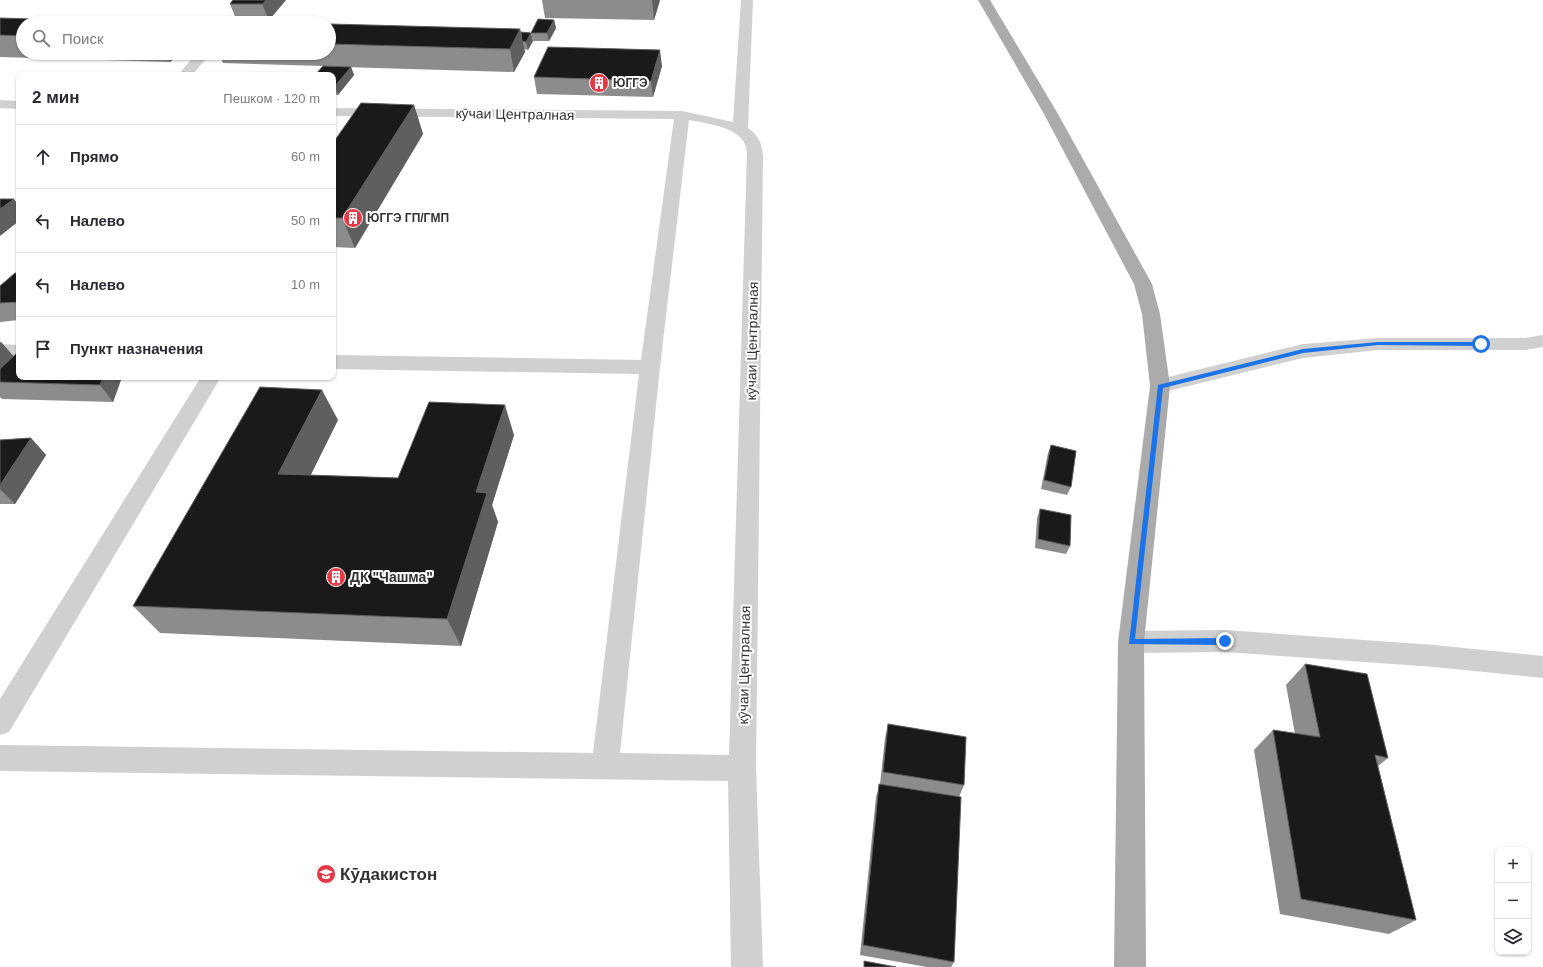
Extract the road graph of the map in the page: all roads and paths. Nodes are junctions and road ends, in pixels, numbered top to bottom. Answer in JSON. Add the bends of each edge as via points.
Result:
{"nodes":[{"id":1,"x":747,"y":0,"type":"edge"},
{"id":2,"x":984,"y":0,"type":"edge"},
{"id":3,"x":198,"y":60,"type":"edge"},
{"id":4,"x":188,"y":72,"type":"edge"},
{"id":5,"x":0,"y":104,"type":"edge"},
{"id":6,"x":16,"y":105,"type":"edge"},
{"id":7,"x":336,"y":112,"type":"edge"},
{"id":8,"x":682,"y":115,"type":"junction"},
{"id":9,"x":740,"y":130,"type":"junction"},
{"id":10,"x":1543,"y":341,"type":"edge"},
{"id":11,"x":0,"y":351,"type":"edge"},
{"id":12,"x":16,"y":352,"type":"edge"},
{"id":13,"x":336,"y":362,"type":"edge"},
{"id":14,"x":650,"y":368,"type":"junction"},
{"id":15,"x":209,"y":380,"type":"edge"},
{"id":16,"x":1160,"y":386,"type":"junction"},
{"id":17,"x":1131,"y":642,"type":"junction"},
{"id":18,"x":1543,"y":667,"type":"edge"},
{"id":19,"x":0,"y":723,"type":"edge"},
{"id":20,"x":0,"y":758,"type":"edge"},
{"id":21,"x":604,"y":766,"type":"junction"},
{"id":22,"x":742,"y":768,"type":"junction"},
{"id":23,"x":747,"y":967,"type":"edge"},
{"id":24,"x":1130,"y":967,"type":"edge"}],
"edges":[{"from":1,"to":9,"type":"street"},
{"from":2,"to":16,"type":"main road","via":[[1051,114],[1143,284],[1151,314]]},
{"from":3,"to":4,"type":"street"},
{"from":5,"to":6,"type":"street"},
{"from":7,"to":8,"type":"street","name":"кӯчаи Централная"},
{"from":8,"to":9,"type":"street","name":"кӯчаи Централная","via":[[706,119]]},
{"from":8,"to":14,"type":"street"},
{"from":9,"to":22,"type":"street","name":"кӯчаи Централная","via":[[752,141],[756,170]]},
{"from":10,"to":16,"type":"street","via":[[1525,344],[1378,344],[1303,351]]},
{"from":11,"to":12,"type":"street"},
{"from":13,"to":14,"type":"street"},
{"from":14,"to":21,"type":"street"},
{"from":15,"to":19,"type":"street"},
{"from":16,"to":17,"type":"main road"},
{"from":17,"to":18,"type":"street","via":[[1225,641],[1434,656]]},
{"from":17,"to":24,"type":"main road"},
{"from":20,"to":21,"type":"street"},
{"from":21,"to":22,"type":"street"},
{"from":22,"to":23,"type":"street","name":"кӯчаи Централная"}]}
